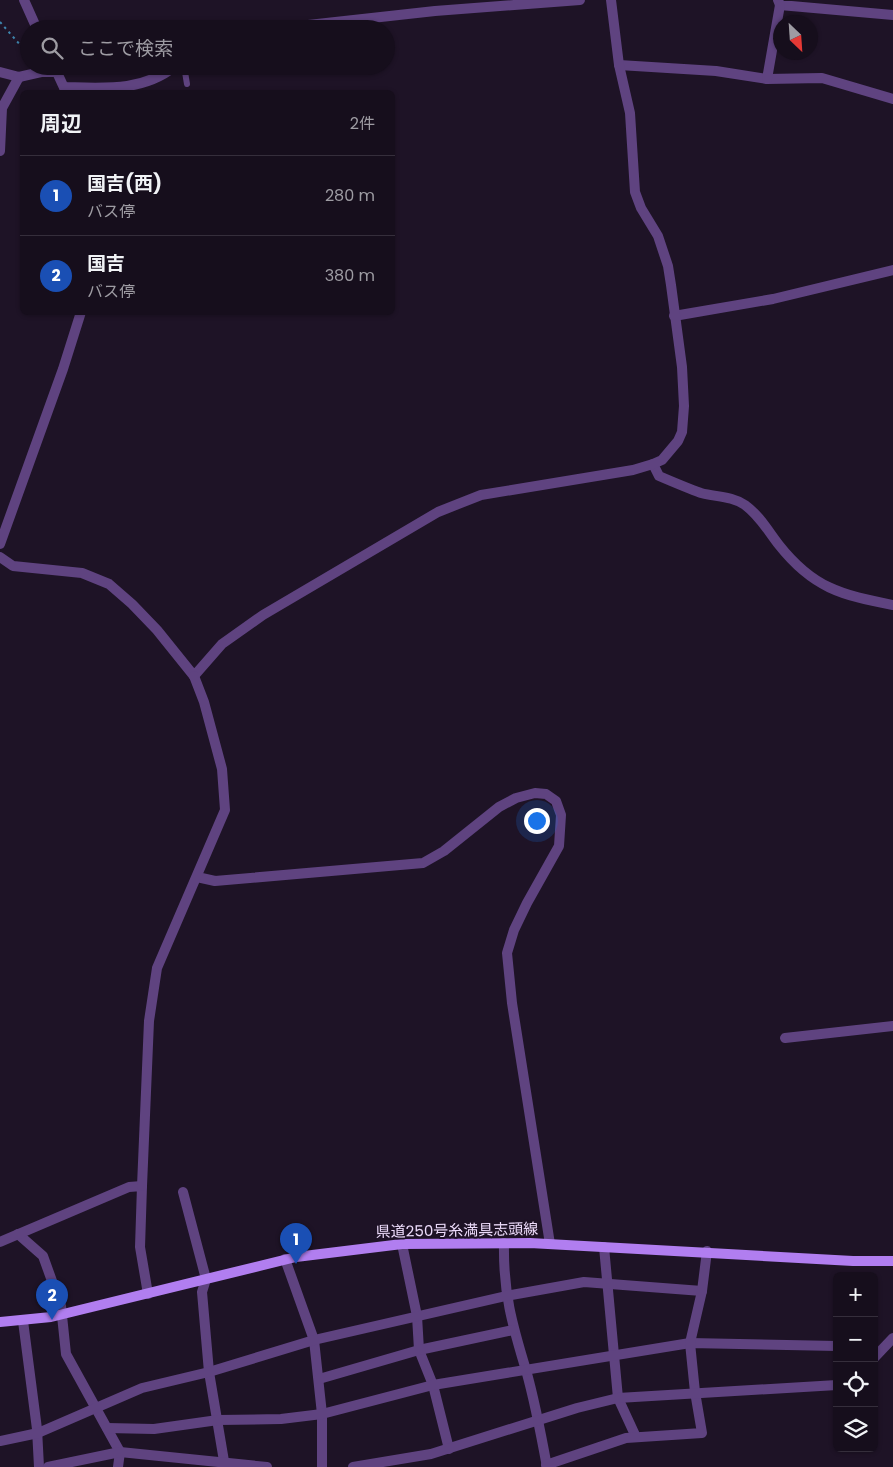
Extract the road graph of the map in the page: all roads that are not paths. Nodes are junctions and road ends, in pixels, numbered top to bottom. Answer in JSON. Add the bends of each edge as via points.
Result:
{"nodes":[{"id":1,"x":24,"y":0,"type":"edge"},
{"id":2,"x":580,"y":0,"type":"edge"},
{"id":3,"x":611,"y":0,"type":"edge"},
{"id":4,"x":779,"y":2,"type":"edge"},
{"id":5,"x":893,"y":15,"type":"edge"},
{"id":6,"x":33,"y":20,"type":"edge"},
{"id":7,"x":354,"y":20,"type":"edge"},
{"id":8,"x":619,"y":65,"type":"junction"},
{"id":9,"x":0,"y":72,"type":"edge"},
{"id":10,"x":28,"y":75,"type":"edge"},
{"id":11,"x":59,"y":75,"type":"edge"},
{"id":12,"x":161,"y":75,"type":"edge"},
{"id":13,"x":186,"y":75,"type":"edge"},
{"id":14,"x":19,"y":77,"type":"junction"},
{"id":15,"x":767,"y":79,"type":"junction"},
{"id":16,"x":187,"y":84,"type":"dead end"},
{"id":17,"x":65,"y":90,"type":"edge"},
{"id":18,"x":893,"y":99,"type":"edge"},
{"id":19,"x":0,"y":151,"type":"edge"},
{"id":20,"x":893,"y":270,"type":"edge"},
{"id":21,"x":80,"y":315,"type":"edge"},
{"id":22,"x":674,"y":316,"type":"junction"},
{"id":23,"x":653,"y":464,"type":"junction"},
{"id":24,"x":0,"y":544,"type":"edge"},
{"id":25,"x":0,"y":557,"type":"edge"},
{"id":26,"x":893,"y":605,"type":"edge"},
{"id":27,"x":194,"y":676,"type":"junction"},
{"id":28,"x":197,"y":877,"type":"junction"},
{"id":29,"x":893,"y":1026,"type":"edge"},
{"id":30,"x":785,"y":1038,"type":"dead end"},
{"id":31,"x":142,"y":1186,"type":"junction"},
{"id":32,"x":183,"y":1192,"type":"dead end"},
{"id":33,"x":18,"y":1234,"type":"junction"},
{"id":34,"x":2,"y":1239,"type":"edge"},
{"id":35,"x":504,"y":1243,"type":"junction"},
{"id":36,"x":402,"y":1244,"type":"junction"},
{"id":37,"x":550,"y":1244,"type":"junction"},
{"id":38,"x":604,"y":1247,"type":"junction"},
{"id":39,"x":707,"y":1251,"type":"junction"},
{"id":40,"x":285,"y":1259,"type":"junction"},
{"id":41,"x":893,"y":1261,"type":"edge"},
{"id":42,"x":206,"y":1279,"type":"junction"},
{"id":43,"x":607,"y":1284,"type":"junction"},
{"id":44,"x":702,"y":1291,"type":"junction"},
{"id":45,"x":148,"y":1294,"type":"junction"},
{"id":46,"x":506,"y":1296,"type":"junction"},
{"id":47,"x":62,"y":1314,"type":"junction"},
{"id":48,"x":417,"y":1316,"type":"junction"},
{"id":49,"x":23,"y":1320,"type":"junction"},
{"id":50,"x":0,"y":1322,"type":"edge"},
{"id":51,"x":513,"y":1330,"type":"junction"},
{"id":52,"x":893,"y":1338,"type":"edge"},
{"id":53,"x":314,"y":1340,"type":"junction"},
{"id":54,"x":690,"y":1343,"type":"junction"},
{"id":55,"x":833,"y":1346,"type":"edge"},
{"id":56,"x":879,"y":1347,"type":"edge"},
{"id":57,"x":419,"y":1350,"type":"junction"},
{"id":58,"x":614,"y":1355,"type":"junction"},
{"id":59,"x":526,"y":1370,"type":"junction"},
{"id":60,"x":209,"y":1372,"type":"junction"},
{"id":61,"x":318,"y":1378,"type":"junction"},
{"id":62,"x":433,"y":1385,"type":"junction"},
{"id":63,"x":833,"y":1386,"type":"edge"},
{"id":64,"x":695,"y":1392,"type":"junction"},
{"id":65,"x":618,"y":1398,"type":"junction"},
{"id":66,"x":97,"y":1408,"type":"junction"},
{"id":67,"x":322,"y":1414,"type":"junction"},
{"id":68,"x":218,"y":1420,"type":"junction"},
{"id":69,"x":538,"y":1421,"type":"junction"},
{"id":70,"x":107,"y":1428,"type":"junction"},
{"id":71,"x":38,"y":1433,"type":"junction"},
{"id":72,"x":636,"y":1437,"type":"junction"},
{"id":73,"x":0,"y":1441,"type":"edge"},
{"id":74,"x":449,"y":1449,"type":"junction"},
{"id":75,"x":120,"y":1452,"type":"junction"},
{"id":76,"x":225,"y":1465,"type":"edge"},
{"id":77,"x":547,"y":1466,"type":"edge"},
{"id":78,"x":39,"y":1467,"type":"edge"},
{"id":79,"x":48,"y":1467,"type":"edge"},
{"id":80,"x":118,"y":1467,"type":"edge"},
{"id":81,"x":267,"y":1467,"type":"edge"},
{"id":82,"x":322,"y":1467,"type":"edge"},
{"id":83,"x":353,"y":1467,"type":"edge"}],
"edges":[{"from":1,"to":6,"type":"street"},
{"from":2,"to":7,"type":"street"},
{"from":3,"to":8,"type":"street"},
{"from":4,"to":5,"type":"street"},
{"from":4,"to":15,"type":"street"},
{"from":8,"to":15,"type":"street","via":[[716,71]]},
{"from":8,"to":22,"type":"street","via":[[630,113],[636,192],[664,251]]},
{"from":9,"to":14,"type":"street"},
{"from":10,"to":14,"type":"street"},
{"from":11,"to":17,"type":"street"},
{"from":12,"to":17,"type":"street","via":[[139,84],[114,88]]},
{"from":13,"to":16,"type":"lane"},
{"from":14,"to":19,"type":"street","via":[[2,108]]},
{"from":15,"to":18,"type":"street","via":[[822,78]]},
{"from":20,"to":22,"type":"street","via":[[773,299]]},
{"from":21,"to":24,"type":"street"},
{"from":22,"to":23,"type":"street","via":[[682,368],[684,421],[682,432],[670,452]]},
{"from":23,"to":26,"type":"street","via":[[659,476],[703,493],[743,503],[756,514],[800,569],[826,587]]},
{"from":23,"to":27,"type":"street","via":[[482,495],[438,512],[263,615],[222,644]]},
{"from":25,"to":27,"type":"street","via":[[13,566],[82,573],[108,584],[157,630]]},
{"from":27,"to":28,"type":"street","via":[[222,769],[226,797],[220,825]]},
{"from":28,"to":31,"type":"street","via":[[157,968],[151,998]]},
{"from":28,"to":37,"type":"street","via":[[215,881],[424,863],[516,798],[535,793],[546,794],[556,801],[561,815],[559,846],[527,903],[507,953]]},
{"from":29,"to":30,"type":"street"},
{"from":31,"to":33,"type":"street","via":[[128,1187]]},
{"from":31,"to":45,"type":"street","via":[[140,1247]]},
{"from":32,"to":42,"type":"street"},
{"from":33,"to":34,"type":"street"},
{"from":33,"to":47,"type":"street","via":[[43,1256]]},
{"from":35,"to":36,"type":"main road","name":"県道250号糸満具志頭線"},
{"from":35,"to":37,"type":"main road","name":"県道250号糸満具志頭線"},
{"from":35,"to":46,"type":"street"},
{"from":36,"to":40,"type":"main road","name":"県道250号糸満具志頭線"},
{"from":36,"to":48,"type":"street"},
{"from":37,"to":38,"type":"main road","name":"県道250号糸満具志頭線"},
{"from":38,"to":39,"type":"main road","name":"県道250号糸満具志頭線"},
{"from":38,"to":43,"type":"street"},
{"from":39,"to":41,"type":"main road","name":"県道250号糸満具志頭線"},
{"from":39,"to":44,"type":"street"},
{"from":40,"to":42,"type":"main road","name":"県道250号糸満具志頭線"},
{"from":40,"to":53,"type":"street"},
{"from":42,"to":45,"type":"main road","name":"県道250号糸満具志頭線"},
{"from":42,"to":60,"type":"street","via":[[202,1292]]},
{"from":43,"to":44,"type":"street"},
{"from":43,"to":46,"type":"street","via":[[584,1282]]},
{"from":43,"to":58,"type":"street"},
{"from":44,"to":54,"type":"street"},
{"from":45,"to":47,"type":"main road","name":"県道250号糸満具志頭線"},
{"from":46,"to":48,"type":"street"},
{"from":46,"to":51,"type":"street"},
{"from":47,"to":49,"type":"main road","name":"県道250号糸満具志頭線"},
{"from":47,"to":66,"type":"street","via":[[66,1354]]},
{"from":48,"to":53,"type":"street"},
{"from":48,"to":57,"type":"street"},
{"from":49,"to":50,"type":"main road","name":"県道250号糸満具志頭線"},
{"from":49,"to":71,"type":"street"},
{"from":51,"to":57,"type":"street"},
{"from":51,"to":59,"type":"street"},
{"from":52,"to":56,"type":"street"},
{"from":53,"to":60,"type":"street"},
{"from":53,"to":61,"type":"street"},
{"from":54,"to":55,"type":"street"},
{"from":54,"to":58,"type":"street"},
{"from":54,"to":64,"type":"street"},
{"from":57,"to":61,"type":"street"},
{"from":57,"to":62,"type":"street"},
{"from":58,"to":59,"type":"street"},
{"from":58,"to":65,"type":"street"},
{"from":59,"to":62,"type":"street"},
{"from":59,"to":69,"type":"street"},
{"from":60,"to":66,"type":"street","via":[[142,1388]]},
{"from":60,"to":68,"type":"street"},
{"from":61,"to":67,"type":"street"},
{"from":62,"to":67,"type":"street"},
{"from":62,"to":74,"type":"street"},
{"from":63,"to":64,"type":"street"},
{"from":64,"to":65,"type":"street"},
{"from":64,"to":72,"type":"street","via":[[702,1433]]},
{"from":65,"to":69,"type":"street"},
{"from":65,"to":72,"type":"street"},
{"from":66,"to":70,"type":"street"},
{"from":66,"to":71,"type":"street"},
{"from":67,"to":68,"type":"street","via":[[281,1419]]},
{"from":67,"to":82,"type":"street"},
{"from":68,"to":70,"type":"street","via":[[154,1429]]},
{"from":68,"to":76,"type":"street"},
{"from":69,"to":74,"type":"street"},
{"from":69,"to":77,"type":"street"},
{"from":70,"to":75,"type":"street"},
{"from":71,"to":73,"type":"street"},
{"from":71,"to":78,"type":"street"},
{"from":72,"to":77,"type":"street"},
{"from":74,"to":83,"type":"street"},
{"from":75,"to":76,"type":"street"},
{"from":75,"to":79,"type":"street"},
{"from":75,"to":80,"type":"street"},
{"from":76,"to":81,"type":"street"}]}
